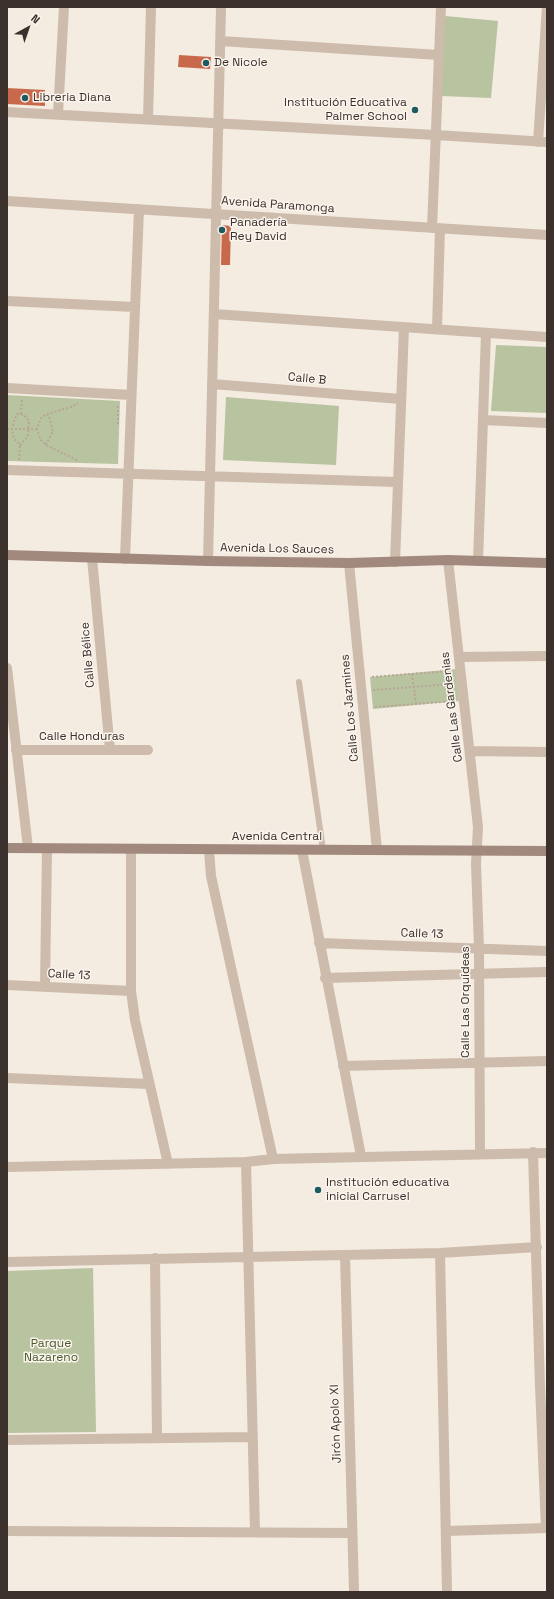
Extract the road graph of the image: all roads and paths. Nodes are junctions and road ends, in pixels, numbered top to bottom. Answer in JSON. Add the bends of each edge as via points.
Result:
{"nodes":[{"id":1,"x":64,"y":7,"type":"edge"},
{"id":2,"x":151,"y":7,"type":"edge"},
{"id":3,"x":221,"y":7,"type":"edge"},
{"id":4,"x":441,"y":7,"type":"edge"},
{"id":5,"x":546,"y":7,"type":"edge"},
{"id":6,"x":220,"y":41,"type":"junction"},
{"id":7,"x":439,"y":55,"type":"junction"},
{"id":8,"x":7,"y":112,"type":"edge"},
{"id":9,"x":58,"y":114,"type":"junction"},
{"id":10,"x":148,"y":119,"type":"junction"},
{"id":11,"x":218,"y":123,"type":"junction"},
{"id":12,"x":436,"y":134,"type":"junction"},
{"id":13,"x":542,"y":142,"type":"edge"},
{"id":14,"x":7,"y":201,"type":"edge"},
{"id":15,"x":138,"y":209,"type":"junction"},
{"id":16,"x":216,"y":214,"type":"junction"},
{"id":17,"x":436,"y":228,"type":"junction"},
{"id":18,"x":547,"y":235,"type":"edge"},
{"id":19,"x":7,"y":301,"type":"edge"},
{"id":20,"x":135,"y":307,"type":"junction"},
{"id":21,"x":214,"y":314,"type":"junction"},
{"id":22,"x":404,"y":327,"type":"junction"},
{"id":23,"x":437,"y":329,"type":"junction"},
{"id":24,"x":486,"y":333,"type":"junction"},
{"id":25,"x":547,"y":337,"type":"edge"},
{"id":26,"x":212,"y":384,"type":"junction"},
{"id":27,"x":7,"y":388,"type":"edge"},
{"id":28,"x":131,"y":395,"type":"junction"},
{"id":29,"x":30,"y":398,"type":"dead end"},
{"id":30,"x":401,"y":399,"type":"junction"},
{"id":31,"x":75,"y":400,"type":"dead end"},
{"id":32,"x":111,"y":402,"type":"dead end"},
{"id":33,"x":21,"y":414,"type":"junction"},
{"id":34,"x":47,"y":414,"type":"junction"},
{"id":35,"x":483,"y":420,"type":"junction"},
{"id":36,"x":547,"y":423,"type":"edge"},
{"id":37,"x":118,"y":425,"type":"dead end"},
{"id":38,"x":7,"y":429,"type":"edge"},
{"id":39,"x":28,"y":429,"type":"junction"},
{"id":40,"x":37,"y":429,"type":"junction"},
{"id":41,"x":12,"y":430,"type":"junction"},
{"id":42,"x":20,"y":445,"type":"junction"},
{"id":43,"x":46,"y":445,"type":"junction"},
{"id":44,"x":13,"y":460,"type":"dead end"},
{"id":45,"x":74,"y":462,"type":"dead end"},
{"id":46,"x":7,"y":470,"type":"edge"},
{"id":47,"x":128,"y":474,"type":"junction"},
{"id":48,"x":210,"y":476,"type":"junction"},
{"id":49,"x":397,"y":482,"type":"junction"},
{"id":50,"x":7,"y":555,"type":"edge"},
{"id":51,"x":92,"y":558,"type":"junction"},
{"id":52,"x":125,"y":559,"type":"junction"},
{"id":53,"x":448,"y":560,"type":"junction"},
{"id":54,"x":208,"y":561,"type":"junction"},
{"id":55,"x":478,"y":561,"type":"junction"},
{"id":56,"x":395,"y":562,"type":"junction"},
{"id":57,"x":349,"y":563,"type":"junction"},
{"id":58,"x":547,"y":563,"type":"edge"},
{"id":59,"x":547,"y":656,"type":"edge"},
{"id":60,"x":459,"y":657,"type":"junction"},
{"id":61,"x":7,"y":668,"type":"edge"},
{"id":62,"x":454,"y":670,"type":"dead end"},
{"id":63,"x":412,"y":674,"type":"junction"},
{"id":64,"x":372,"y":677,"type":"dead end"},
{"id":65,"x":299,"y":682,"type":"dead end"},
{"id":66,"x":455,"y":684,"type":"dead end"},
{"id":67,"x":414,"y":687,"type":"junction"},
{"id":68,"x":373,"y":690,"type":"dead end"},
{"id":69,"x":457,"y":701,"type":"dead end"},
{"id":70,"x":416,"y":704,"type":"junction"},
{"id":71,"x":375,"y":708,"type":"dead end"},
{"id":72,"x":16,"y":750,"type":"junction"},
{"id":73,"x":110,"y":750,"type":"junction"},
{"id":74,"x":148,"y":750,"type":"dead end"},
{"id":75,"x":470,"y":751,"type":"junction"},
{"id":76,"x":547,"y":752,"type":"edge"},
{"id":77,"x":7,"y":848,"type":"edge"},
{"id":78,"x":28,"y":848,"type":"junction"},
{"id":79,"x":47,"y":848,"type":"junction"},
{"id":80,"x":131,"y":849,"type":"junction"},
{"id":81,"x":209,"y":850,"type":"junction"},
{"id":82,"x":302,"y":850,"type":"junction"},
{"id":83,"x":323,"y":850,"type":"junction"},
{"id":84,"x":377,"y":850,"type":"junction"},
{"id":85,"x":478,"y":851,"type":"junction"},
{"id":86,"x":547,"y":851,"type":"edge"},
{"id":87,"x":319,"y":943,"type":"junction"},
{"id":88,"x":479,"y":948,"type":"junction"},
{"id":89,"x":547,"y":951,"type":"edge"},
{"id":90,"x":479,"y":972,"type":"junction"},
{"id":91,"x":547,"y":972,"type":"edge"},
{"id":92,"x":325,"y":978,"type":"junction"},
{"id":93,"x":7,"y":985,"type":"edge"},
{"id":94,"x":46,"y":987,"type":"junction"},
{"id":95,"x":131,"y":990,"type":"junction"},
{"id":96,"x":547,"y":1061,"type":"edge"},
{"id":97,"x":478,"y":1063,"type":"junction"},
{"id":98,"x":343,"y":1066,"type":"junction"},
{"id":99,"x":7,"y":1078,"type":"edge"},
{"id":100,"x":149,"y":1084,"type":"junction"},
{"id":101,"x":534,"y":1152,"type":"junction"},
{"id":102,"x":480,"y":1153,"type":"junction"},
{"id":103,"x":547,"y":1153,"type":"edge"},
{"id":104,"x":361,"y":1156,"type":"junction"},
{"id":105,"x":273,"y":1159,"type":"junction"},
{"id":106,"x":246,"y":1162,"type":"junction"},
{"id":107,"x":168,"y":1164,"type":"junction"},
{"id":108,"x":7,"y":1167,"type":"edge"},
{"id":109,"x":537,"y":1247,"type":"junction"},
{"id":110,"x":440,"y":1253,"type":"junction"},
{"id":111,"x":345,"y":1255,"type":"junction"},
{"id":112,"x":249,"y":1257,"type":"junction"},
{"id":113,"x":155,"y":1258,"type":"junction"},
{"id":114,"x":7,"y":1262,"type":"edge"},
{"id":115,"x":542,"y":1263,"type":"edge"},
{"id":116,"x":543,"y":1386,"type":"edge"},
{"id":117,"x":252,"y":1437,"type":"junction"},
{"id":118,"x":157,"y":1438,"type":"junction"},
{"id":119,"x":7,"y":1440,"type":"edge"},
{"id":120,"x":546,"y":1528,"type":"edge"},
{"id":121,"x":7,"y":1531,"type":"edge"},
{"id":122,"x":255,"y":1531,"type":"junction"},
{"id":123,"x":446,"y":1531,"type":"junction"},
{"id":124,"x":352,"y":1533,"type":"junction"},
{"id":125,"x":354,"y":1592,"type":"edge"},
{"id":126,"x":447,"y":1592,"type":"edge"}],
"edges":[{"from":1,"to":9,"type":"street"},
{"from":2,"to":10,"type":"street"},
{"from":3,"to":6,"type":"street"},
{"from":4,"to":7,"type":"street"},
{"from":5,"to":13,"type":"street"},
{"from":6,"to":7,"type":"street"},
{"from":6,"to":11,"type":"street"},
{"from":7,"to":12,"type":"street"},
{"from":8,"to":9,"type":"street"},
{"from":9,"to":10,"type":"street"},
{"from":10,"to":11,"type":"street"},
{"from":11,"to":12,"type":"street"},
{"from":11,"to":16,"type":"street"},
{"from":12,"to":13,"type":"street"},
{"from":12,"to":17,"type":"street"},
{"from":14,"to":15,"type":"street","name":"Avenida Paramonga"},
{"from":15,"to":16,"type":"street","name":"Avenida Paramonga"},
{"from":15,"to":20,"type":"street"},
{"from":16,"to":17,"type":"street","name":"Avenida Paramonga"},
{"from":16,"to":21,"type":"street"},
{"from":17,"to":18,"type":"street","name":"Avenida Paramonga"},
{"from":17,"to":23,"type":"street"},
{"from":19,"to":20,"type":"street"},
{"from":20,"to":28,"type":"street"},
{"from":21,"to":22,"type":"street"},
{"from":21,"to":26,"type":"street"},
{"from":22,"to":23,"type":"street"},
{"from":22,"to":30,"type":"street"},
{"from":23,"to":24,"type":"street"},
{"from":24,"to":25,"type":"street"},
{"from":24,"to":35,"type":"street"},
{"from":26,"to":30,"type":"street","name":"Calle B"},
{"from":26,"to":48,"type":"street"},
{"from":27,"to":28,"type":"street"},
{"from":28,"to":47,"type":"street"},
{"from":29,"to":33,"type":"path","via":[[22,398]]},
{"from":30,"to":49,"type":"street"},
{"from":31,"to":34,"type":"path","via":[[82,401]]},
{"from":32,"to":37,"type":"path","via":[[118,402]]},
{"from":33,"to":39,"type":"path","via":[[27,418]]},
{"from":33,"to":41,"type":"path","via":[[15,416]]},
{"from":34,"to":40,"type":"path","via":[[41,418]]},
{"from":34,"to":43,"type":"path","via":[[53,431]]},
{"from":35,"to":36,"type":"street"},
{"from":35,"to":55,"type":"street"},
{"from":38,"to":41,"type":"path"},
{"from":39,"to":40,"type":"path"},
{"from":39,"to":41,"type":"path"},
{"from":39,"to":42,"type":"path","via":[[26,440]]},
{"from":40,"to":43,"type":"path"},
{"from":41,"to":42,"type":"path","via":[[14,439]]},
{"from":42,"to":44,"type":"path","via":[[19,460]]},
{"from":43,"to":45,"type":"path","via":[[82,462]]},
{"from":46,"to":47,"type":"street"},
{"from":47,"to":48,"type":"street"},
{"from":47,"to":52,"type":"street"},
{"from":48,"to":49,"type":"street"},
{"from":48,"to":54,"type":"street"},
{"from":49,"to":56,"type":"street"},
{"from":50,"to":51,"type":"street","name":"Avenida Los Sauces"},
{"from":51,"to":52,"type":"street","name":"Avenida Los Sauces"},
{"from":51,"to":73,"type":"street","name":"Calle Bélice"},
{"from":52,"to":54,"type":"street","name":"Avenida Los Sauces"},
{"from":53,"to":55,"type":"street","name":"Avenida Los Sauces"},
{"from":53,"to":56,"type":"street","name":"Avenida Los Sauces"},
{"from":53,"to":60,"type":"street","name":"Calle Las Gardenias"},
{"from":54,"to":57,"type":"street","name":"Avenida Los Sauces"},
{"from":55,"to":58,"type":"street","name":"Avenida Los Sauces"},
{"from":56,"to":57,"type":"street","name":"Avenida Los Sauces"},
{"from":57,"to":84,"type":"street","name":"Calle Los Jazmines"},
{"from":59,"to":60,"type":"street"},
{"from":60,"to":75,"type":"street","name":"Calle Las Gardenias"},
{"from":61,"to":72,"type":"street"},
{"from":62,"to":63,"type":"path"},
{"from":63,"to":64,"type":"path"},
{"from":63,"to":67,"type":"path"},
{"from":65,"to":83,"type":"lane"},
{"from":66,"to":67,"type":"path"},
{"from":67,"to":68,"type":"path"},
{"from":67,"to":70,"type":"path"},
{"from":69,"to":70,"type":"path"},
{"from":70,"to":71,"type":"path"},
{"from":72,"to":73,"type":"street","name":"Calle Honduras"},
{"from":72,"to":78,"type":"street"},
{"from":73,"to":74,"type":"street","name":"Calle Honduras"},
{"from":75,"to":76,"type":"street"},
{"from":75,"to":85,"type":"street","name":"Calle Las Gardenias"},
{"from":77,"to":78,"type":"street","name":"Avenida Central"},
{"from":78,"to":79,"type":"street","name":"Avenida Central"},
{"from":79,"to":80,"type":"street","name":"Avenida Central"},
{"from":79,"to":94,"type":"street"},
{"from":80,"to":81,"type":"street","name":"Avenida Central"},
{"from":80,"to":95,"type":"street"},
{"from":81,"to":82,"type":"street","name":"Avenida Central"},
{"from":81,"to":105,"type":"street","via":[[211,876]]},
{"from":82,"to":83,"type":"street","name":"Avenida Central"},
{"from":82,"to":87,"type":"street"},
{"from":83,"to":84,"type":"street","name":"Avenida Central"},
{"from":84,"to":85,"type":"street","name":"Avenida Central"},
{"from":85,"to":86,"type":"street","name":"Avenida Central"},
{"from":85,"to":88,"type":"street","name":"Calle Las Orquídeas","via":[[476,864]]},
{"from":87,"to":88,"type":"street","name":"Calle 13"},
{"from":87,"to":92,"type":"street"},
{"from":88,"to":89,"type":"street","name":"Calle 13"},
{"from":88,"to":90,"type":"street","name":"Calle Las Orquídeas"},
{"from":90,"to":91,"type":"street"},
{"from":90,"to":92,"type":"street"},
{"from":90,"to":97,"type":"street","name":"Calle Las Orquídeas"},
{"from":92,"to":98,"type":"street"},
{"from":93,"to":94,"type":"street","name":"Calle 13"},
{"from":94,"to":95,"type":"street","name":"Calle 13"},
{"from":95,"to":100,"type":"street"},
{"from":96,"to":97,"type":"street"},
{"from":97,"to":98,"type":"street"},
{"from":97,"to":102,"type":"street","name":"Calle Las Orquídeas"},
{"from":98,"to":104,"type":"street"},
{"from":99,"to":100,"type":"street"},
{"from":100,"to":107,"type":"street"},
{"from":101,"to":102,"type":"street"},
{"from":101,"to":103,"type":"street"},
{"from":101,"to":109,"type":"street"},
{"from":102,"to":104,"type":"street"},
{"from":104,"to":105,"type":"street"},
{"from":105,"to":106,"type":"street"},
{"from":106,"to":107,"type":"street"},
{"from":106,"to":112,"type":"street"},
{"from":107,"to":108,"type":"street"},
{"from":109,"to":110,"type":"street"},
{"from":109,"to":115,"type":"street"},
{"from":110,"to":111,"type":"street"},
{"from":110,"to":123,"type":"street"},
{"from":111,"to":112,"type":"street"},
{"from":111,"to":124,"type":"street","name":"Jirón Apolo XI"},
{"from":112,"to":113,"type":"street"},
{"from":112,"to":117,"type":"street"},
{"from":113,"to":114,"type":"street"},
{"from":113,"to":118,"type":"street"},
{"from":115,"to":116,"type":"street"},
{"from":116,"to":120,"type":"street"},
{"from":117,"to":118,"type":"street"},
{"from":117,"to":122,"type":"street"},
{"from":118,"to":119,"type":"street"},
{"from":120,"to":123,"type":"street"},
{"from":121,"to":122,"type":"street"},
{"from":122,"to":124,"type":"street"},
{"from":123,"to":126,"type":"street"},
{"from":124,"to":125,"type":"street","name":"Jirón Apolo XI"}]}
